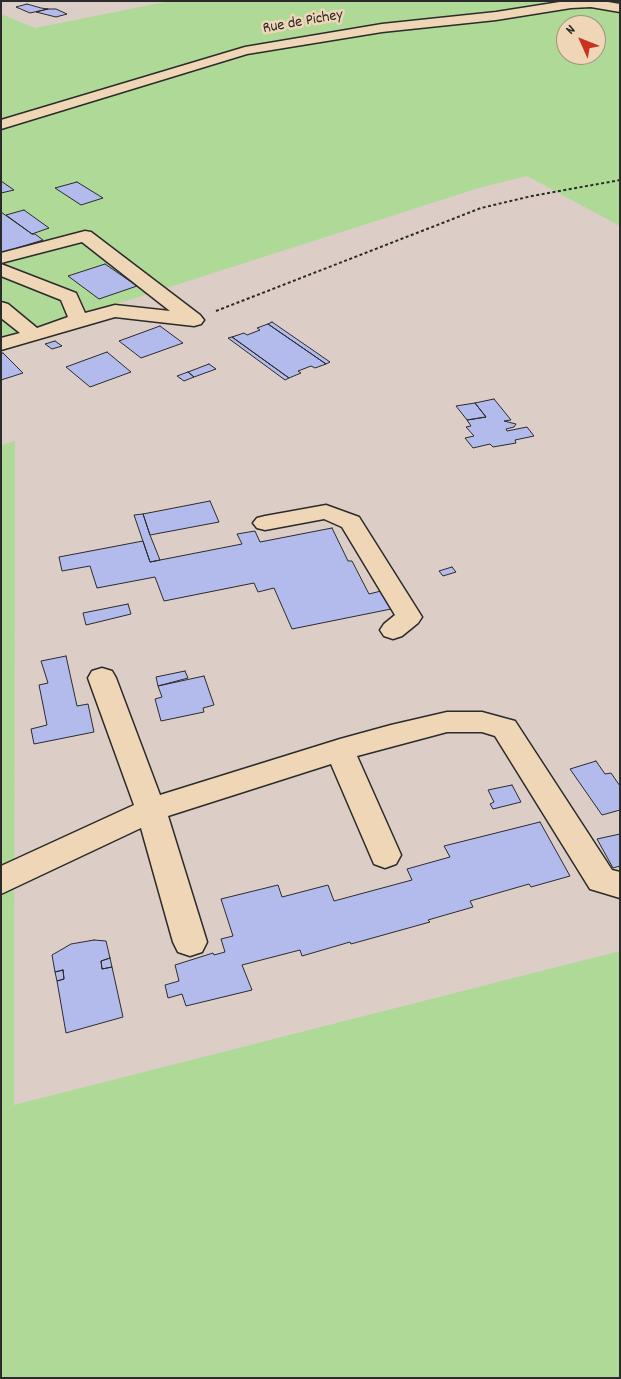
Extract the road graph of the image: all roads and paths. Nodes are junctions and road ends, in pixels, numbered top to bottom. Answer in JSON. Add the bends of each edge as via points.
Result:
{"nodes":[{"id":1,"x":620,"y":8,"type":"edge"},
{"id":2,"x":1,"y":125,"type":"edge"},
{"id":3,"x":620,"y":180,"type":"edge"},
{"id":4,"x":1,"y":258,"type":"edge"},
{"id":5,"x":1,"y":270,"type":"edge"},
{"id":6,"x":1,"y":308,"type":"edge"},
{"id":7,"x":79,"y":320,"type":"junction"},
{"id":8,"x":194,"y":320,"type":"junction"},
{"id":9,"x":34,"y":335,"type":"junction"},
{"id":10,"x":1,"y":344,"type":"edge"},
{"id":11,"x":266,"y":523,"type":"dead end"},
{"id":12,"x":393,"y":630,"type":"dead end"},
{"id":13,"x":102,"y":678,"type":"dead end"},
{"id":14,"x":340,"y":750,"type":"junction"},
{"id":15,"x":151,"y":810,"type":"junction"},
{"id":16,"x":385,"y":855,"type":"dead end"},
{"id":17,"x":1,"y":881,"type":"edge"},
{"id":18,"x":620,"y":885,"type":"edge"},
{"id":19,"x":190,"y":942,"type":"dead end"}],
"edges":[{"from":1,"to":2,"type":"street","name":"Rue de Pichey","via":[[591,3],[571,4],[298,41],[245,52]]},
{"from":3,"to":8,"type":"path","via":[[481,208]]},
{"from":4,"to":8,"type":"street","via":[[85,236]]},
{"from":5,"to":7,"type":"street","via":[[69,297]]},
{"from":6,"to":9,"type":"street"},
{"from":7,"to":8,"type":"street","via":[[114,311]]},
{"from":7,"to":9,"type":"street"},
{"from":9,"to":10,"type":"street"},
{"from":11,"to":12,"type":"street","via":[[326,512],[351,522],[409,617]]},
{"from":13,"to":15,"type":"street"},
{"from":14,"to":15,"type":"street"},
{"from":14,"to":16,"type":"street"},
{"from":14,"to":18,"type":"street","via":[[447,722],[482,722],[505,728],[601,880]]},
{"from":15,"to":17,"type":"street"},
{"from":15,"to":19,"type":"street"}]}
